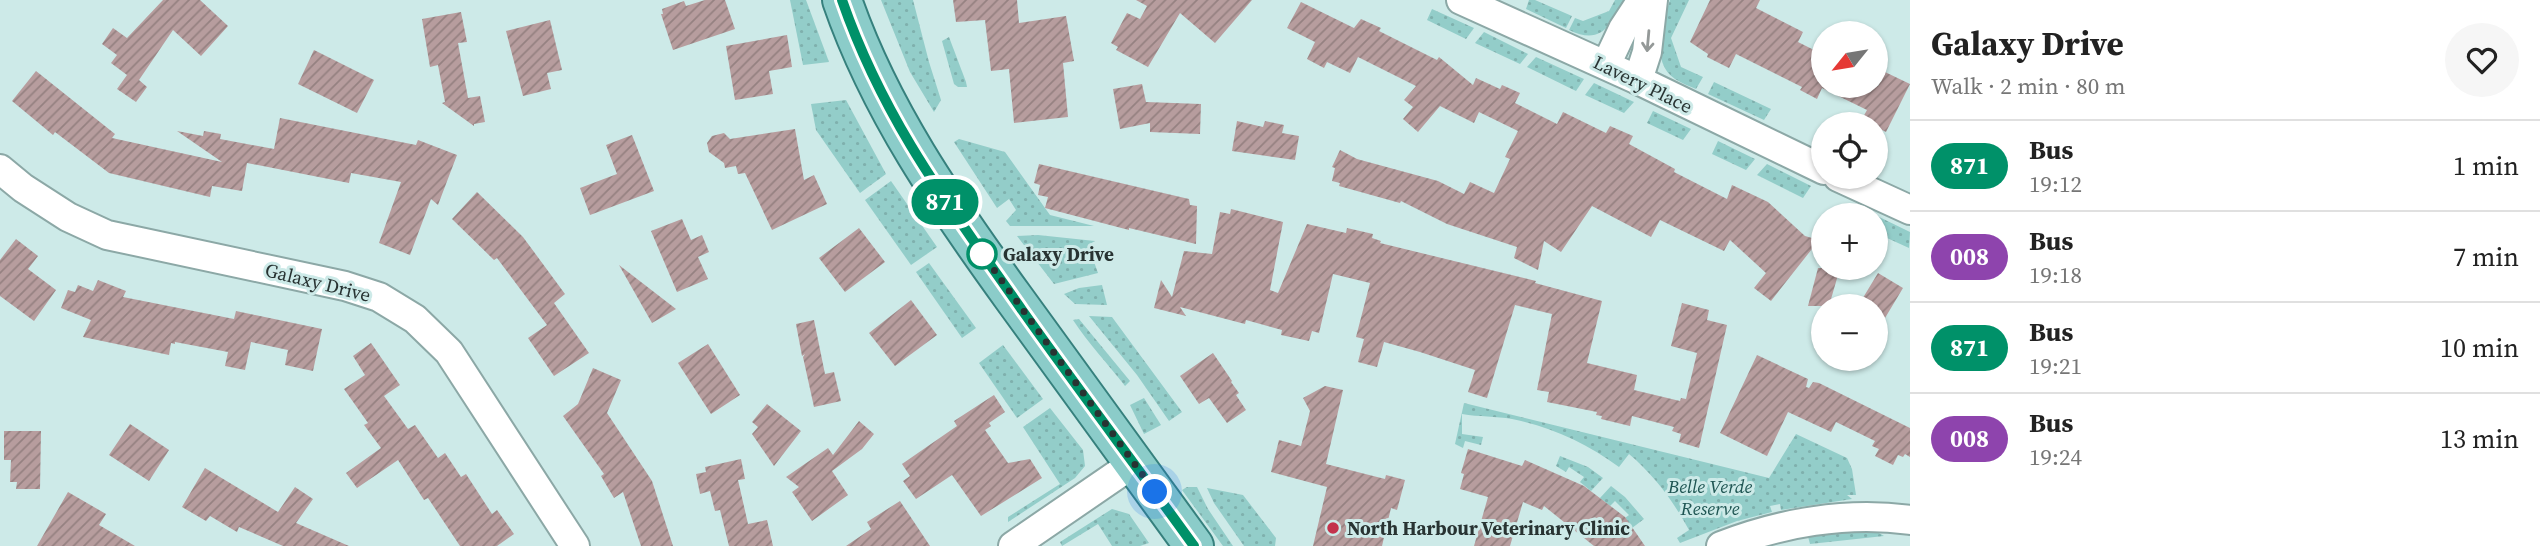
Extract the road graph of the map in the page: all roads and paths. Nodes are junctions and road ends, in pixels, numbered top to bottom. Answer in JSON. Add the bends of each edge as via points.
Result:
{"nodes":[{"id":1,"x":842,"y":0,"type":"edge"},
{"id":2,"x":1461,"y":0,"type":"edge"},
{"id":3,"x":1642,"y":0,"type":"edge"},
{"id":4,"x":1653,"y":0,"type":"edge"},
{"id":5,"x":1606,"y":65,"type":"junction"},
{"id":6,"x":1638,"y":80,"type":"junction"},
{"id":7,"x":1811,"y":164,"type":"edge"},
{"id":8,"x":0,"y":169,"type":"edge"},
{"id":9,"x":1863,"y":189,"type":"edge"},
{"id":10,"x":1910,"y":211,"type":"edge"},
{"id":11,"x":1134,"y":463,"type":"junction"},
{"id":12,"x":1910,"y":520,"type":"edge"},
{"id":13,"x":575,"y":546,"type":"edge"},
{"id":14,"x":1013,"y":546,"type":"edge"},
{"id":15,"x":1194,"y":546,"type":"edge"},
{"id":16,"x":1721,"y":546,"type":"edge"}],
"edges":[{"from":1,"to":11,"type":"main road","via":[[866,64],[916,158]]},
{"from":2,"to":5,"type":"street","name":"Lavery Place"},
{"from":3,"to":5,"type":"street"},
{"from":4,"to":6,"type":"street","one_way":true,"via":[[1647,52]]},
{"from":5,"to":6,"type":"street","name":"Lavery Place"},
{"from":6,"to":7,"type":"street","name":"Lavery Place"},
{"from":8,"to":13,"type":"street","name":"Galaxy Drive","via":[[68,217],[107,235],[345,286],[379,297],[415,318],[449,352]]},
{"from":9,"to":10,"type":"street"},
{"from":11,"to":14,"type":"street"},
{"from":11,"to":15,"type":"main road"},
{"from":12,"to":16,"type":"street","via":[[1863,516],[1819,521]]}]}
